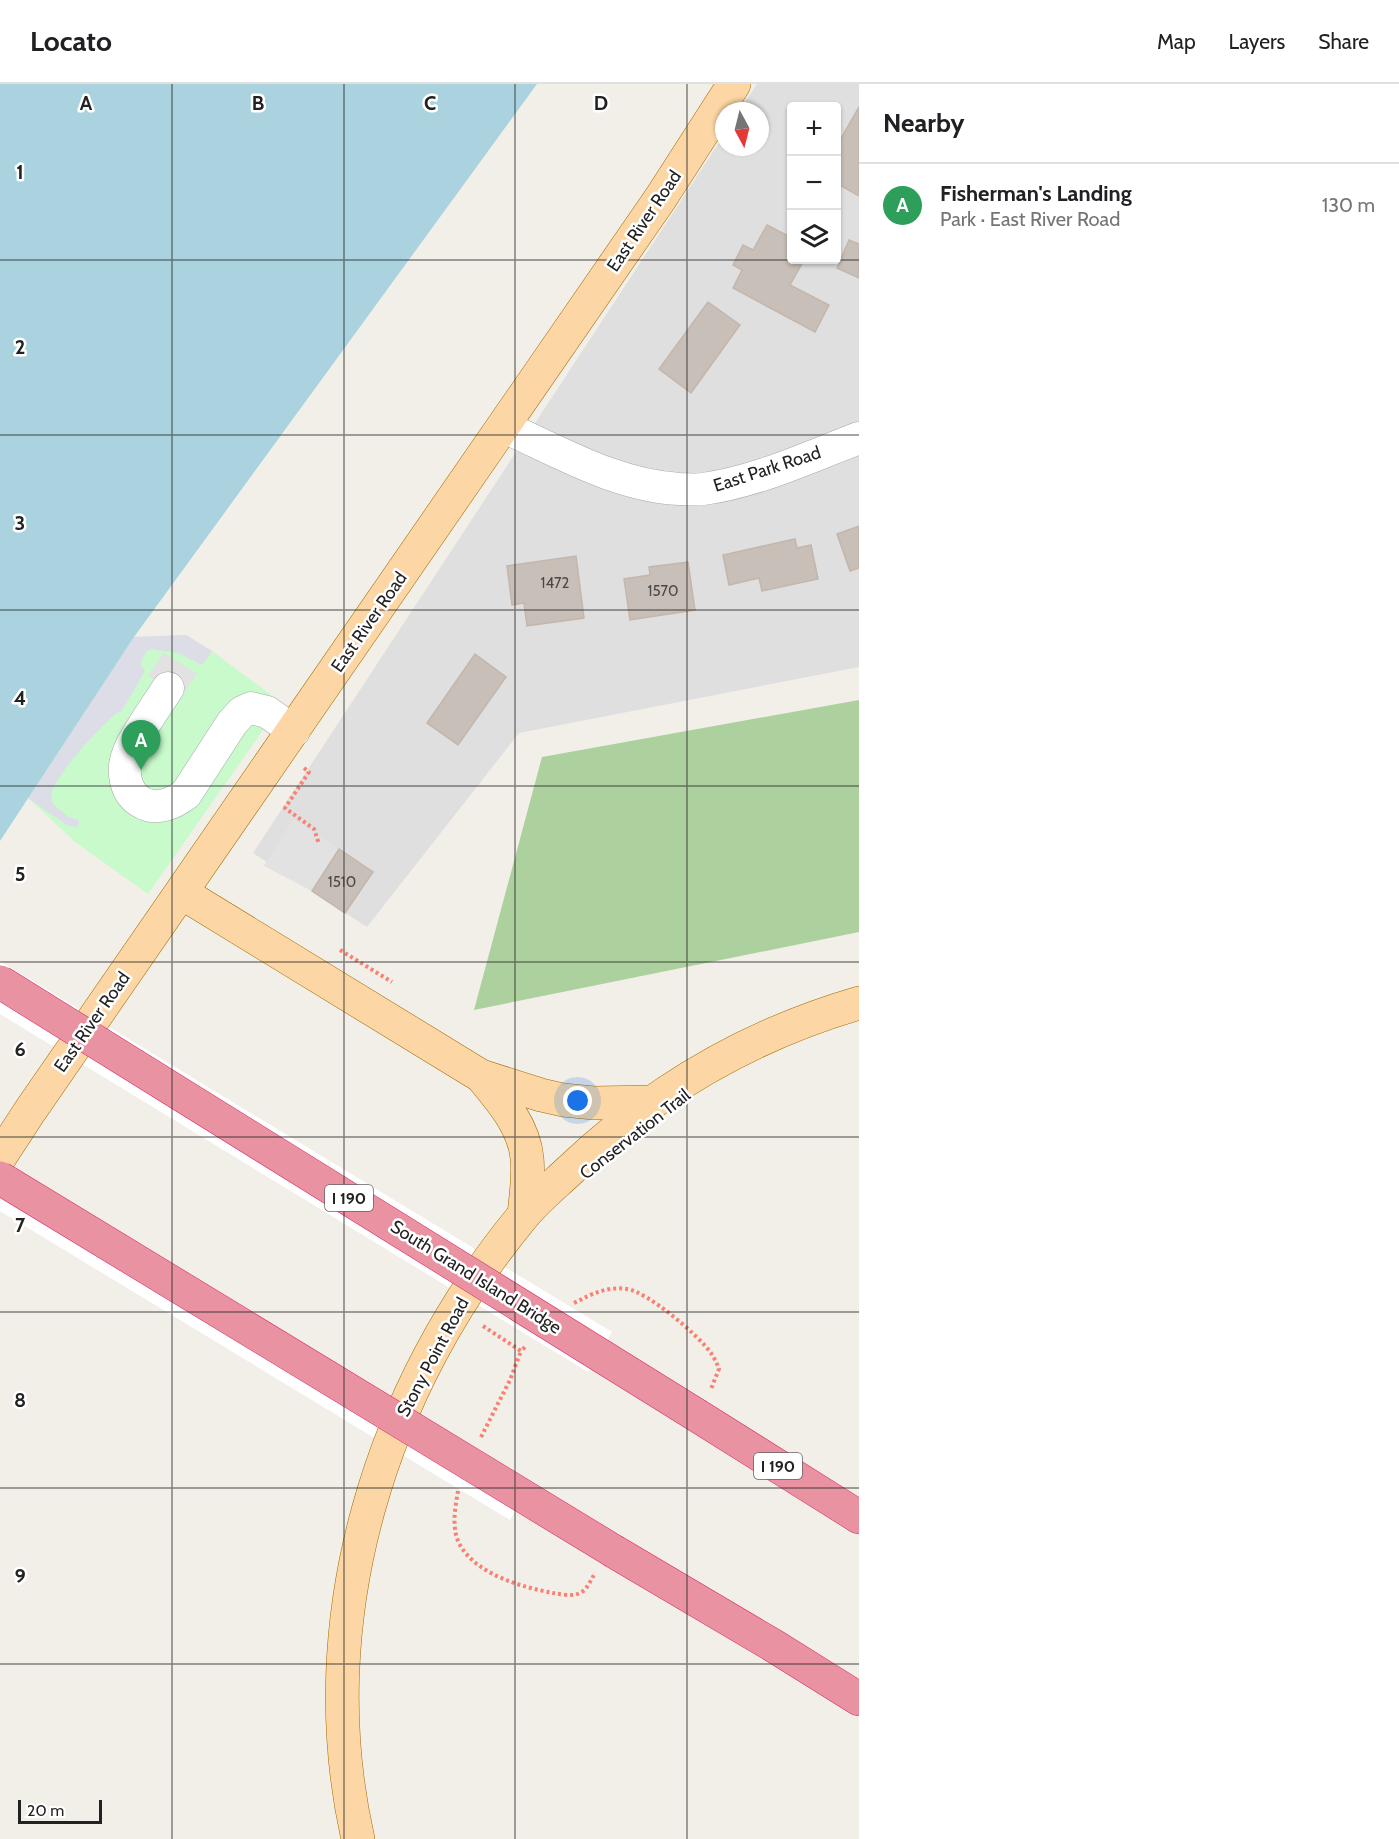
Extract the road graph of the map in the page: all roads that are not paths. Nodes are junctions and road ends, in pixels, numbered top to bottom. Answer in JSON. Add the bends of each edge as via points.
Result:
{"nodes":[{"id":1,"x":734,"y":84,"type":"edge"},
{"id":2,"x":504,"y":427,"type":"junction"},
{"id":3,"x":859,"y":438,"type":"edge"},
{"id":4,"x":168,"y":688,"type":"dead end"},
{"id":5,"x":294,"y":731,"type":"junction"},
{"id":6,"x":182,"y":893,"type":"junction"},
{"id":7,"x":0,"y":982,"type":"edge"},
{"id":8,"x":859,"y":1003,"type":"edge"},
{"id":9,"x":481,"y":1076,"type":"junction"},
{"id":10,"x":651,"y":1102,"type":"junction"},
{"id":11,"x":0,"y":1157,"type":"edge"},
{"id":12,"x":0,"y":1178,"type":"edge"},
{"id":13,"x":524,"y":1214,"type":"junction"},
{"id":14,"x":859,"y":1517,"type":"edge"},
{"id":15,"x":859,"y":1699,"type":"edge"},
{"id":16,"x":358,"y":1839,"type":"edge"}],
"edges":[{"from":1,"to":2,"type":"main road","name":"East River Road"},
{"from":2,"to":3,"type":"street","name":"East Park Road","via":[[614,477],[663,488],[701,489],[734,483]]},
{"from":2,"to":5,"type":"main road","name":"East River Road"},
{"from":4,"to":5,"type":"street","via":[[125,764],[128,788],[135,799],[146,805],[162,806],[186,794],[242,712],[251,708],[267,712]]},
{"from":5,"to":6,"type":"main road","name":"East River Road"},
{"from":6,"to":9,"type":"main road"},
{"from":6,"to":11,"type":"main road","name":"East River Road"},
{"from":7,"to":14,"type":"highway","name":"South Grand Island Bridge","number":"I 190","bridge":true},
{"from":8,"to":10,"type":"main road","name":"Stony Point Road","via":[[746,1047]]},
{"from":9,"to":10,"type":"main road","via":[[563,1100]]},
{"from":9,"to":13,"type":"main road","via":[[503,1102],[524,1141]]},
{"from":10,"to":13,"type":"main road","name":"Stony Point Road","via":[[580,1160]]},
{"from":12,"to":15,"type":"highway","bridge":true},
{"from":13,"to":16,"type":"main road","name":"Stony Point Road","via":[[450,1317],[394,1431],[369,1504],[349,1600],[344,1662],[343,1716]]}]}
